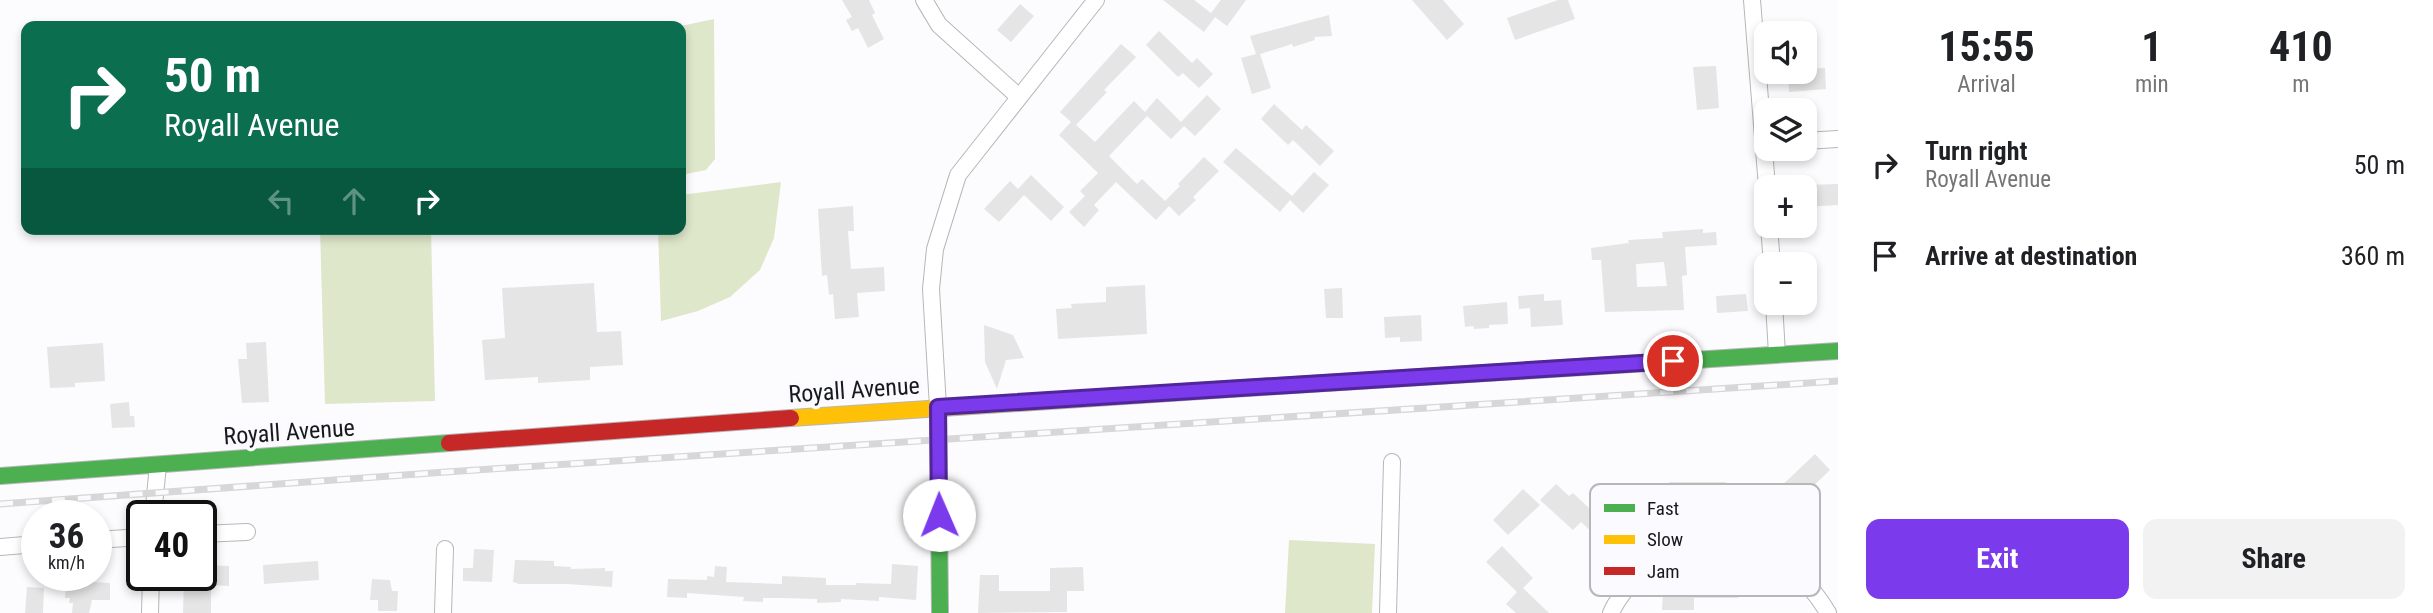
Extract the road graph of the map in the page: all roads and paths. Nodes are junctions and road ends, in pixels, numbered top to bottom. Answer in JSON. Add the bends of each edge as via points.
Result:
{"nodes":[{"id":1,"x":924,"y":0,"type":"edge"},
{"id":2,"x":1096,"y":0,"type":"edge"},
{"id":3,"x":1752,"y":0,"type":"edge"},
{"id":4,"x":1020,"y":97,"type":"junction"},
{"id":5,"x":1761,"y":98,"type":"edge"},
{"id":6,"x":1838,"y":139,"type":"edge"},
{"id":7,"x":1817,"y":140,"type":"edge"},
{"id":8,"x":1775,"y":315,"type":"edge"},
{"id":9,"x":1838,"y":351,"type":"edge"},
{"id":10,"x":1777,"y":354,"type":"junction"},
{"id":11,"x":938,"y":407,"type":"junction"},
{"id":12,"x":1392,"y":462,"type":"dead end"},
{"id":13,"x":158,"y":465,"type":"junction"},
{"id":14,"x":0,"y":476,"type":"edge"},
{"id":15,"x":155,"y":500,"type":"edge"},
{"id":16,"x":247,"y":532,"type":"dead end"},
{"id":17,"x":217,"y":533,"type":"edge"},
{"id":18,"x":21,"y":545,"type":"edge"},
{"id":19,"x":0,"y":547,"type":"edge"},
{"id":20,"x":445,"y":549,"type":"dead end"},
{"id":21,"x":151,"y":591,"type":"edge"},
{"id":22,"x":1623,"y":596,"type":"edge"},
{"id":23,"x":1818,"y":596,"type":"edge"},
{"id":24,"x":150,"y":613,"type":"edge"},
{"id":25,"x":443,"y":613,"type":"edge"},
{"id":26,"x":940,"y":613,"type":"edge"},
{"id":27,"x":1388,"y":613,"type":"edge"},
{"id":28,"x":1611,"y":613,"type":"edge"},
{"id":29,"x":1828,"y":613,"type":"edge"}],
"edges":[{"from":1,"to":4,"type":"street","via":[[939,25]]},
{"from":2,"to":4,"type":"street"},
{"from":3,"to":5,"type":"street"},
{"from":4,"to":11,"type":"street","via":[[958,175],[935,249],[931,289]]},
{"from":6,"to":7,"type":"street"},
{"from":8,"to":10,"type":"street"},
{"from":9,"to":10,"type":"street","name":"Royall Avenue"},
{"from":10,"to":11,"type":"street","name":"Royall Avenue"},
{"from":11,"to":13,"type":"street","name":"Royall Avenue"},
{"from":11,"to":26,"type":"street"},
{"from":12,"to":27,"type":"street"},
{"from":13,"to":14,"type":"street","name":"Royall Avenue"},
{"from":13,"to":15,"type":"street"},
{"from":16,"to":17,"type":"street"},
{"from":18,"to":19,"type":"street"},
{"from":20,"to":25,"type":"street"},
{"from":21,"to":24,"type":"street"},
{"from":22,"to":28,"type":"street"},
{"from":23,"to":29,"type":"street"}]}
